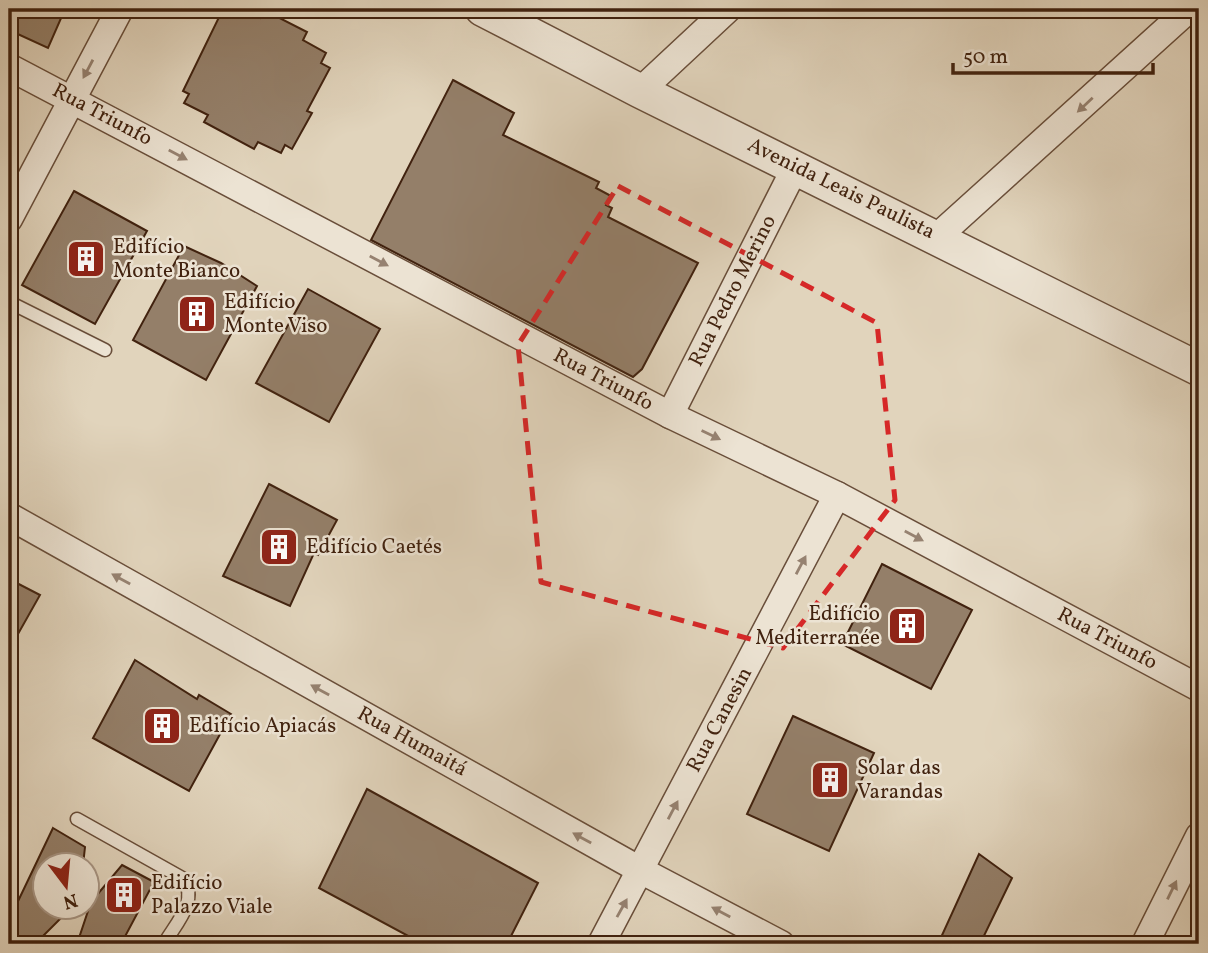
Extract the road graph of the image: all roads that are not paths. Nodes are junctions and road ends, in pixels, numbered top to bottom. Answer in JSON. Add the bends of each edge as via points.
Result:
{"nodes":[{"id":1,"x":120,"y":9,"type":"edge"},
{"id":2,"x":482,"y":9,"type":"edge"},
{"id":3,"x":728,"y":9,"type":"edge"},
{"id":4,"x":1189,"y":9,"type":"edge"},
{"id":5,"x":513,"y":19,"type":"edge"},
{"id":6,"x":9,"y":67,"type":"edge"},
{"id":7,"x":640,"y":91,"type":"junction"},
{"id":8,"x":73,"y":99,"type":"junction"},
{"id":9,"x":796,"y":166,"type":"junction"},
{"id":10,"x":9,"y":219,"type":"edge"},
{"id":11,"x":937,"y":237,"type":"junction"},
{"id":12,"x":9,"y":302,"type":"edge"},
{"id":13,"x":105,"y":350,"type":"dead end"},
{"id":14,"x":1199,"y":369,"type":"edge"},
{"id":15,"x":670,"y":415,"type":"junction"},
{"id":16,"x":838,"y":495,"type":"junction"},
{"id":17,"x":9,"y":516,"type":"edge"},
{"id":18,"x":1199,"y":688,"type":"edge"},
{"id":19,"x":77,"y":819,"type":"dead end"},
{"id":20,"x":1199,"y":836,"type":"edge"},
{"id":21,"x":642,"y":871,"type":"junction"},
{"id":22,"x":164,"y":944,"type":"edge"},
{"id":23,"x":601,"y":944,"type":"edge"},
{"id":24,"x":781,"y":944,"type":"edge"},
{"id":25,"x":1145,"y":944,"type":"edge"}],
"edges":[{"from":1,"to":8,"type":"street","one_way":true},
{"from":2,"to":5,"type":"street","name":"Avenida Leais Paulista"},
{"from":3,"to":7,"type":"street"},
{"from":4,"to":11,"type":"street","one_way":true},
{"from":5,"to":7,"type":"street","name":"Avenida Leais Paulista"},
{"from":6,"to":8,"type":"street","name":"Rua Triunfo"},
{"from":7,"to":9,"type":"street","name":"Avenida Leais Paulista"},
{"from":8,"to":10,"type":"street"},
{"from":8,"to":15,"type":"street","name":"Rua Triunfo","one_way":true},
{"from":9,"to":11,"type":"street","name":"Avenida Leais Paulista"},
{"from":9,"to":15,"type":"street","name":"Rua Pedro Merino"},
{"from":11,"to":14,"type":"street","name":"Avenida Leais Paulista"},
{"from":12,"to":13,"type":"lane"},
{"from":15,"to":16,"type":"street","name":"Rua Triunfo","one_way":true},
{"from":16,"to":18,"type":"street","name":"Rua Triunfo","one_way":true},
{"from":21,"to":16,"type":"street","name":"Rua Canesin","one_way":true},
{"from":21,"to":17,"type":"street","name":"Rua Humaitá","one_way":true},
{"from":19,"to":22,"type":"lane","via":[[184,879],[190,900]]},
{"from":25,"to":20,"type":"street","one_way":true},
{"from":23,"to":21,"type":"street","name":"Rua Canesin","one_way":true},
{"from":24,"to":21,"type":"street","name":"Rua Humaitá","one_way":true}]}
